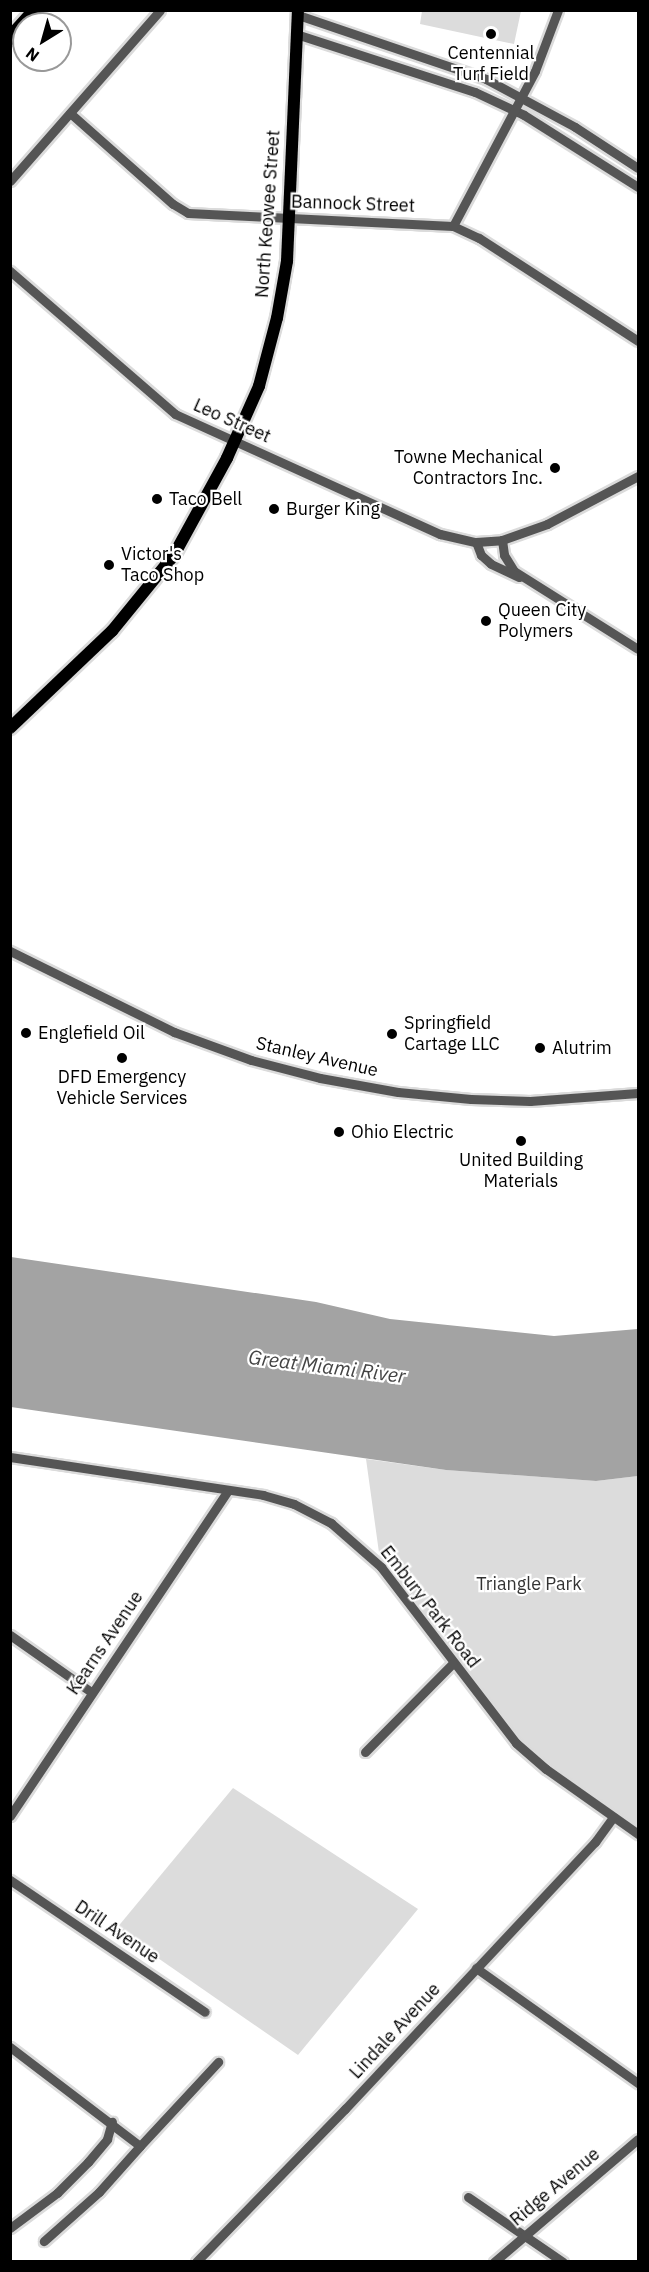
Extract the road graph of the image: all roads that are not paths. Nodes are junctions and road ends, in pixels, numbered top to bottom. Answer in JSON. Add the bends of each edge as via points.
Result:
{"nodes":[{"id":1,"x":36,"y":10,"type":"edge"},
{"id":2,"x":160,"y":10,"type":"edge"},
{"id":3,"x":558,"y":10,"type":"edge"},
{"id":4,"x":298,"y":13,"type":"edge"},
{"id":5,"x":297,"y":34,"type":"junction"},
{"id":6,"x":10,"y":38,"type":"edge"},
{"id":7,"x":522,"y":97,"type":"junction"},
{"id":8,"x":514,"y":111,"type":"junction"},
{"id":9,"x":70,"y":113,"type":"junction"},
{"id":10,"x":622,"y":157,"type":"junction"},
{"id":11,"x":639,"y":168,"type":"edge"},
{"id":12,"x":613,"y":171,"type":"junction"},
{"id":13,"x":10,"y":181,"type":"edge"},
{"id":14,"x":639,"y":187,"type":"edge"},
{"id":15,"x":290,"y":218,"type":"junction"},
{"id":16,"x":453,"y":226,"type":"junction"},
{"id":17,"x":10,"y":271,"type":"edge"},
{"id":18,"x":639,"y":341,"type":"edge"},
{"id":19,"x":235,"y":441,"type":"junction"},
{"id":20,"x":639,"y":476,"type":"edge"},
{"id":21,"x":502,"y":540,"type":"junction"},
{"id":22,"x":476,"y":542,"type":"junction"},
{"id":23,"x":524,"y":579,"type":"junction"},
{"id":24,"x":639,"y":649,"type":"edge"},
{"id":25,"x":10,"y":728,"type":"edge"},
{"id":26,"x":10,"y":951,"type":"edge"},
{"id":27,"x":639,"y":1093,"type":"edge"},
{"id":28,"x":10,"y":1457,"type":"edge"},
{"id":29,"x":228,"y":1490,"type":"junction"},
{"id":30,"x":10,"y":1635,"type":"edge"},
{"id":31,"x":453,"y":1663,"type":"junction"},
{"id":32,"x":92,"y":1692,"type":"junction"},
{"id":33,"x":364,"y":1752,"type":"dead end"},
{"id":34,"x":10,"y":1816,"type":"edge"},
{"id":35,"x":613,"y":1817,"type":"junction"},
{"id":36,"x":639,"y":1834,"type":"edge"},
{"id":37,"x":10,"y":1880,"type":"edge"},
{"id":38,"x":476,"y":1968,"type":"junction"},
{"id":39,"x":205,"y":2012,"type":"dead end"},
{"id":40,"x":10,"y":2047,"type":"edge"},
{"id":41,"x":218,"y":2062,"type":"dead end"},
{"id":42,"x":639,"y":2083,"type":"edge"},
{"id":43,"x":112,"y":2122,"type":"junction"},
{"id":44,"x":639,"y":2139,"type":"edge"},
{"id":45,"x":140,"y":2146,"type":"junction"},
{"id":46,"x":468,"y":2197,"type":"dead end"},
{"id":47,"x":10,"y":2228,"type":"edge"},
{"id":48,"x":523,"y":2235,"type":"junction"},
{"id":49,"x":44,"y":2241,"type":"dead end"},
{"id":50,"x":196,"y":2262,"type":"edge"},
{"id":51,"x":494,"y":2262,"type":"edge"},
{"id":52,"x":563,"y":2262,"type":"edge"}],
"edges":[{"from":1,"to":6,"type":"highway"},
{"from":2,"to":9,"type":"street"},
{"from":3,"to":7,"type":"street"},
{"from":4,"to":5,"type":"main road","name":"North Keowee Street"},
{"from":4,"to":7,"type":"street","via":[[448,64]]},
{"from":5,"to":8,"type":"street","via":[[442,79]]},
{"from":5,"to":15,"type":"main road","name":"North Keowee Street"},
{"from":7,"to":8,"type":"street"},
{"from":7,"to":10,"type":"street"},
{"from":8,"to":12,"type":"street"},
{"from":8,"to":16,"type":"street"},
{"from":9,"to":13,"type":"street"},
{"from":9,"to":15,"type":"street","name":"Bannock Street","via":[[181,209],[208,216]]},
{"from":10,"to":11,"type":"street"},
{"from":10,"to":12,"type":"street"},
{"from":12,"to":14,"type":"street"},
{"from":15,"to":16,"type":"street","name":"Bannock Street"},
{"from":15,"to":19,"type":"main road","name":"North Keowee Street","via":[[282,294],[272,340],[259,386]]},
{"from":16,"to":18,"type":"street","name":"Bannock Street"},
{"from":17,"to":19,"type":"street","name":"Leo Street","via":[[165,408]]},
{"from":19,"to":22,"type":"street","name":"Leo Street","via":[[423,527]]},
{"from":19,"to":25,"type":"main road","name":"North Keowee Street","via":[[194,525],[154,582],[112,631]]},
{"from":20,"to":21,"type":"street","name":"Leo Street","via":[[547,524]]},
{"from":21,"to":22,"type":"street","name":"Leo Street"},
{"from":21,"to":23,"type":"street","via":[[508,563]]},
{"from":22,"to":23,"type":"street","via":[[491,564]]},
{"from":23,"to":24,"type":"street"},
{"from":26,"to":27,"type":"street","name":"Stanley Avenue","via":[[174,1032],[251,1060],[320,1078],[398,1092],[471,1099],[558,1100]]},
{"from":28,"to":29,"type":"street","name":"Embury Park Road"},
{"from":29,"to":31,"type":"street","name":"Embury Park Road","via":[[294,1504],[347,1534],[381,1567]]},
{"from":29,"to":32,"type":"street","name":"Kearns Avenue"},
{"from":30,"to":32,"type":"street"},
{"from":31,"to":33,"type":"street"},
{"from":31,"to":35,"type":"street","name":"Embury Park Road","via":[[516,1743]]},
{"from":32,"to":34,"type":"street","name":"Kearns Avenue"},
{"from":35,"to":36,"type":"street","name":"Embury Park Road"},
{"from":35,"to":38,"type":"street","name":"Lindale Avenue","via":[[595,1842]]},
{"from":37,"to":39,"type":"street","name":"Drill Avenue"},
{"from":38,"to":42,"type":"street"},
{"from":38,"to":50,"type":"street","name":"Lindale Avenue"},
{"from":40,"to":43,"type":"street"},
{"from":41,"to":45,"type":"street"},
{"from":43,"to":45,"type":"street"},
{"from":43,"to":47,"type":"street","via":[[107,2139],[88,2162],[57,2193]]},
{"from":44,"to":48,"type":"street","name":"Ridge Avenue"},
{"from":45,"to":49,"type":"street","via":[[99,2192]]},
{"from":46,"to":48,"type":"street"},
{"from":48,"to":51,"type":"street","name":"Ridge Avenue"},
{"from":48,"to":52,"type":"street"}]}
